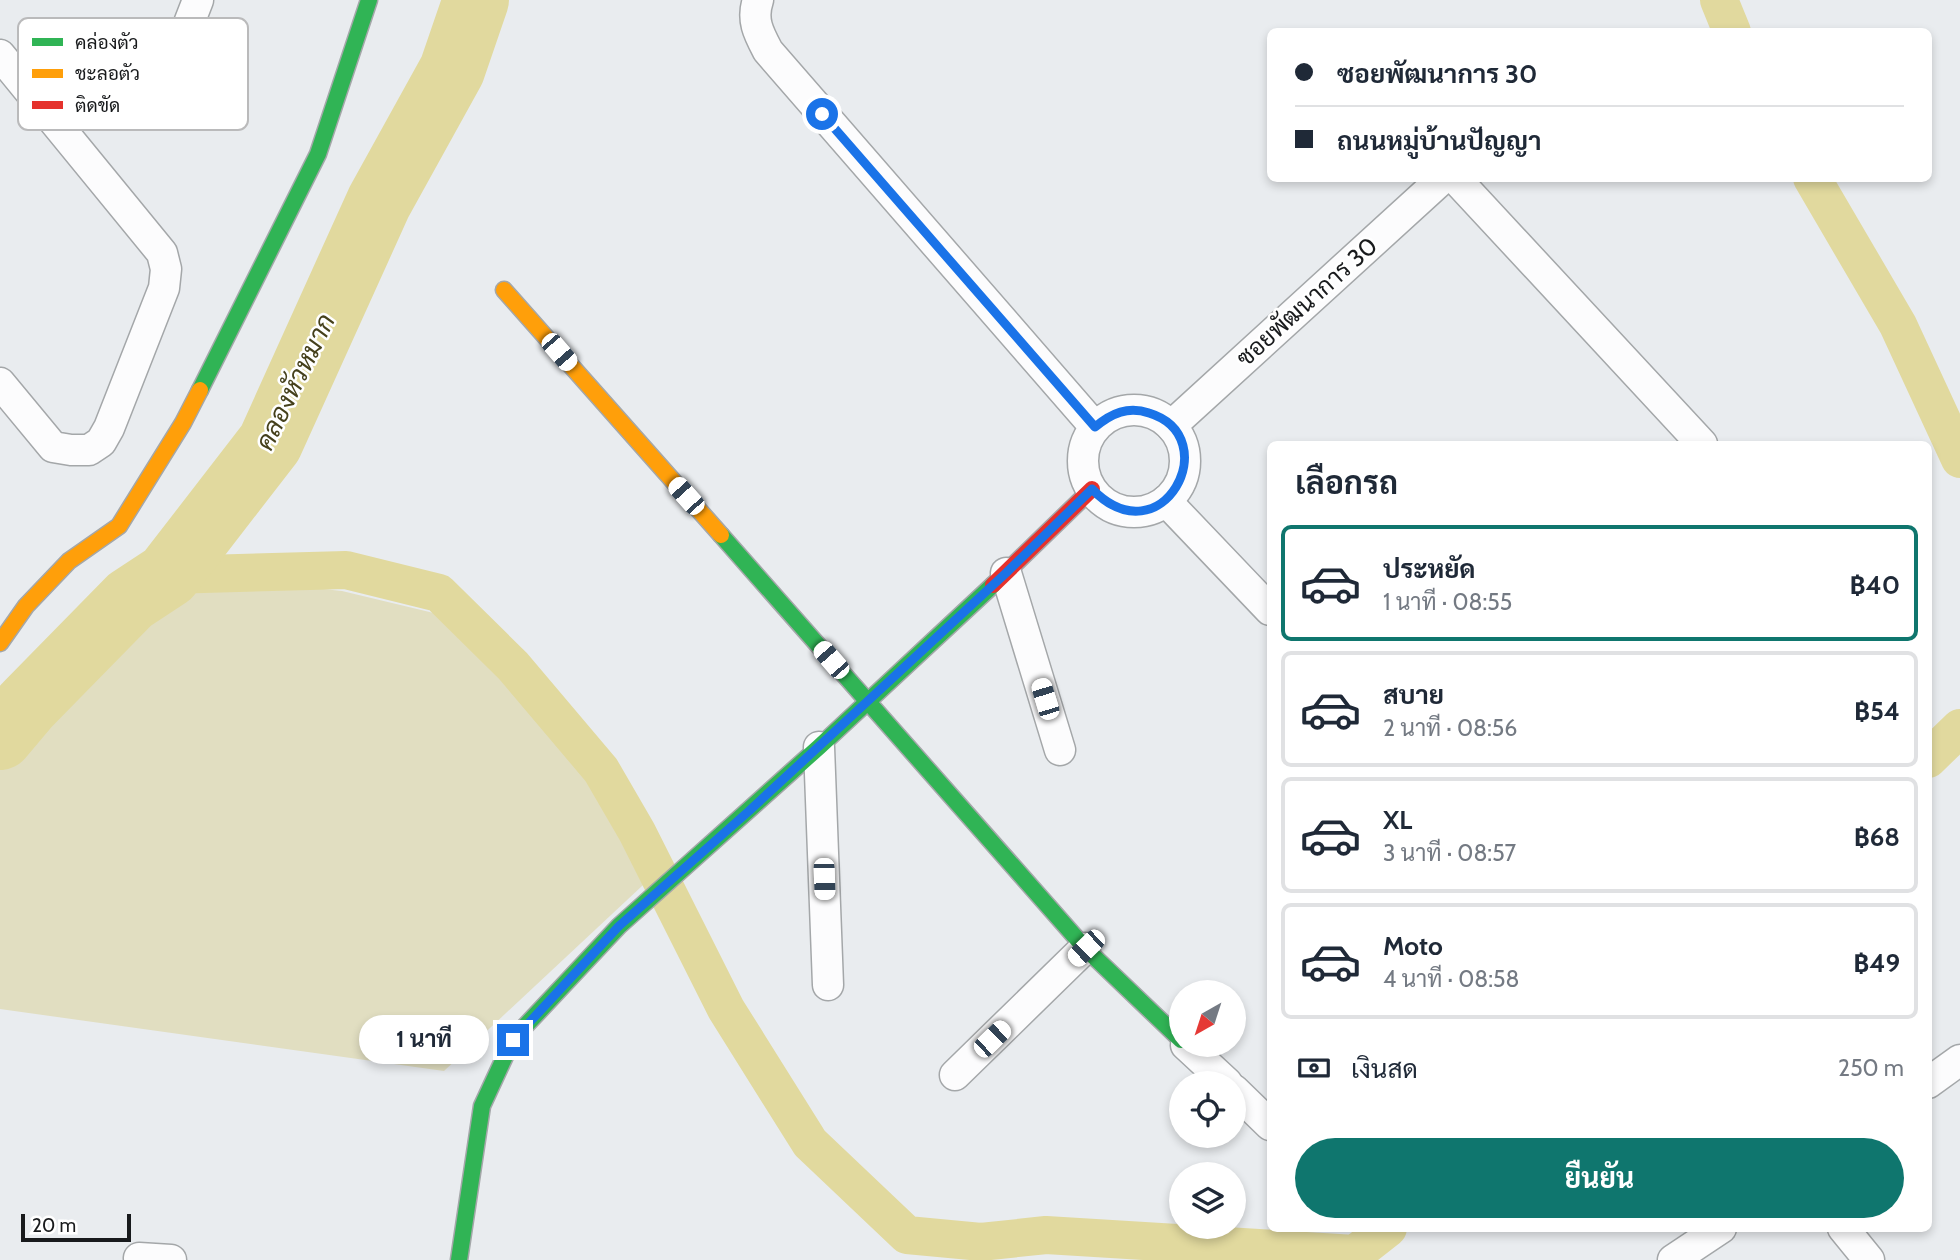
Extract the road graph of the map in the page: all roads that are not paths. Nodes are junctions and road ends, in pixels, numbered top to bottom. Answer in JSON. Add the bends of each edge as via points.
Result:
{"nodes":[{"id":1,"x":198,"y":0,"type":"edge"},
{"id":2,"x":369,"y":0,"type":"edge"},
{"id":3,"x":758,"y":0,"type":"edge"},
{"id":4,"x":191,"y":18,"type":"edge"},
{"id":5,"x":0,"y":55,"type":"edge"},
{"id":6,"x":18,"y":77,"type":"edge"},
{"id":7,"x":62,"y":130,"type":"edge"},
{"id":8,"x":1439,"y":182,"type":"edge"},
{"id":9,"x":1459,"y":182,"type":"edge"},
{"id":10,"x":504,"y":290,"type":"dead end"},
{"id":11,"x":0,"y":383,"type":"edge"},
{"id":12,"x":1171,"y":426,"type":"junction"},
{"id":13,"x":1095,"y":427,"type":"junction"},
{"id":14,"x":1699,"y":441,"type":"edge"},
{"id":15,"x":1092,"y":489,"type":"junction"},
{"id":16,"x":1166,"y":501,"type":"junction"},
{"id":17,"x":1006,"y":573,"type":"junction"},
{"id":18,"x":1267,"y":607,"type":"edge"},
{"id":19,"x":0,"y":643,"type":"edge"},
{"id":20,"x":868,"y":701,"type":"junction"},
{"id":21,"x":818,"y":747,"type":"junction"},
{"id":22,"x":1060,"y":750,"type":"dead end"},
{"id":23,"x":1086,"y":948,"type":"junction"},
{"id":24,"x":828,"y":985,"type":"dead end"},
{"id":25,"x":1169,"y":1028,"type":"edge"},
{"id":26,"x":1199,"y":1057,"type":"edge"},
{"id":27,"x":1960,"y":1060,"type":"edge"},
{"id":28,"x":1214,"y":1071,"type":"edge"},
{"id":29,"x":955,"y":1075,"type":"dead end"},
{"id":30,"x":1932,"y":1080,"type":"edge"},
{"id":31,"x":1246,"y":1102,"type":"edge"},
{"id":32,"x":1267,"y":1122,"type":"edge"},
{"id":33,"x":1715,"y":1232,"type":"edge"},
{"id":34,"x":1846,"y":1232,"type":"edge"},
{"id":35,"x":139,"y":1258,"type":"dead end"},
{"id":36,"x":171,"y":1260,"type":"edge"},
{"id":37,"x":459,"y":1260,"type":"edge"},
{"id":38,"x":1673,"y":1260,"type":"edge"},
{"id":39,"x":1869,"y":1260,"type":"edge"}],
"edges":[{"from":1,"to":4,"type":"street"},
{"from":2,"to":19,"type":"street","via":[[318,154],[183,423],[118,526],[69,561],[26,606]]},
{"from":3,"to":13,"type":"street","via":[[756,29],[768,51]]},
{"from":5,"to":6,"type":"street"},
{"from":7,"to":11,"type":"street","via":[[162,253],[164,288],[108,428],[101,442],[89,450],[53,447]]},
{"from":8,"to":12,"type":"street","name":"ซอยพัฒนาการ 30"},
{"from":9,"to":14,"type":"street"},
{"from":10,"to":20,"type":"street"},
{"from":12,"to":13,"type":"street","via":[[1141,410],[1108,416]]},
{"from":12,"to":16,"type":"street","via":[[1185,456],[1184,473]]},
{"from":13,"to":15,"type":"street","via":[[1083,457]]},
{"from":15,"to":16,"type":"street","via":[[1103,501],[1134,512]]},
{"from":15,"to":17,"type":"street"},
{"from":16,"to":18,"type":"street"},
{"from":17,"to":20,"type":"street"},
{"from":17,"to":22,"type":"street"},
{"from":20,"to":21,"type":"street"},
{"from":20,"to":23,"type":"street"},
{"from":21,"to":24,"type":"street"},
{"from":21,"to":37,"type":"street","via":[[619,926],[513,1040],[482,1106]]},
{"from":23,"to":25,"type":"street"},
{"from":23,"to":29,"type":"street"},
{"from":26,"to":28,"type":"street"},
{"from":27,"to":30,"type":"street"},
{"from":31,"to":32,"type":"street"},
{"from":33,"to":38,"type":"street"},
{"from":34,"to":39,"type":"street"},
{"from":35,"to":36,"type":"street"}]}
